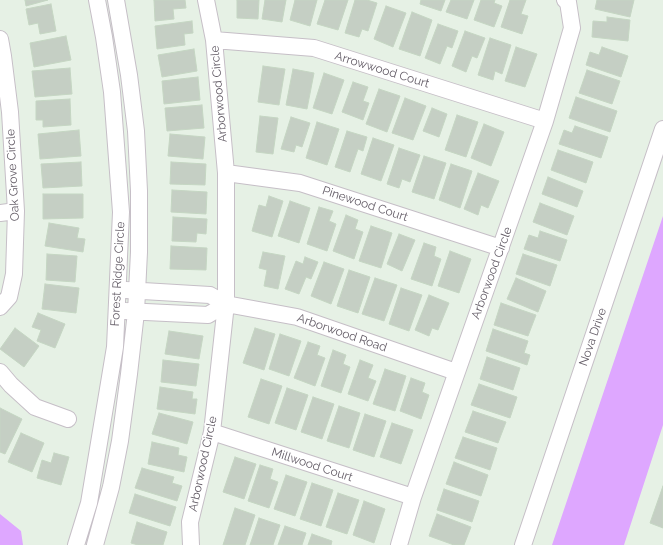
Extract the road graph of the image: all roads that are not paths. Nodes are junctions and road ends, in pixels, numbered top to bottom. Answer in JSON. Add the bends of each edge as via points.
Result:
{"nodes":[{"id":1,"x":97,"y":0,"type":"edge"},
{"id":2,"x":116,"y":0,"type":"edge"},
{"id":3,"x":206,"y":0,"type":"edge"},
{"id":4,"x":565,"y":0,"type":"edge"},
{"id":5,"x":0,"y":39,"type":"edge"},
{"id":6,"x":214,"y":40,"type":"junction"},
{"id":7,"x":2,"y":56,"type":"edge"},
{"id":8,"x":545,"y":121,"type":"junction"},
{"id":9,"x":663,"y":134,"type":"edge"},
{"id":10,"x":226,"y":173,"type":"junction"},
{"id":11,"x":16,"y":211,"type":"junction"},
{"id":12,"x":0,"y":213,"type":"edge"},
{"id":13,"x":501,"y":248,"type":"junction"},
{"id":14,"x":117,"y":289,"type":"junction"},
{"id":15,"x":137,"y":290,"type":"junction"},
{"id":16,"x":226,"y":304,"type":"junction"},
{"id":17,"x":0,"y":307,"type":"edge"},
{"id":18,"x":116,"y":311,"type":"junction"},
{"id":19,"x":136,"y":312,"type":"junction"},
{"id":20,"x":0,"y":372,"type":"edge"},
{"id":21,"x":456,"y":372,"type":"junction"},
{"id":22,"x":68,"y":419,"type":"dead end"},
{"id":23,"x":212,"y":432,"type":"junction"},
{"id":24,"x":412,"y":497,"type":"junction"},
{"id":25,"x":76,"y":545,"type":"edge"},
{"id":26,"x":95,"y":545,"type":"edge"},
{"id":27,"x":191,"y":545,"type":"edge"},
{"id":28,"x":399,"y":545,"type":"edge"},
{"id":29,"x":523,"y":545,"type":"edge"}],
"edges":[{"from":1,"to":14,"type":"street","name":"Forest Ridge Circle","via":[[112,92],[117,151],[121,212]]},
{"from":2,"to":15,"type":"street","name":"Forest Ridge Circle","via":[[130,76],[136,131],[139,191]]},
{"from":3,"to":6,"type":"street","name":"Arborwood Circle"},
{"from":4,"to":8,"type":"street","name":"Arborwood Circle","via":[[568,2],[572,28]]},
{"from":5,"to":7,"type":"street","name":"Oak Grove Circle"},
{"from":6,"to":8,"type":"street","name":"Arrowwood Court","via":[[314,48]]},
{"from":6,"to":10,"type":"street","name":"Arborwood Circle"},
{"from":7,"to":11,"type":"street","name":"Oak Grove Circle","via":[[10,112]]},
{"from":8,"to":13,"type":"street","name":"Arborwood Circle"},
{"from":9,"to":29,"type":"street","name":"Nova Drive"},
{"from":10,"to":13,"type":"street","name":"Pinewood Court","via":[[300,183]]},
{"from":10,"to":16,"type":"street","name":"Arborwood Circle"},
{"from":11,"to":12,"type":"street"},
{"from":11,"to":17,"type":"street","name":"Oak Grove Circle","via":[[14,274],[9,297]]},
{"from":13,"to":21,"type":"street","name":"Arborwood Circle"},
{"from":14,"to":15,"type":"street","name":"Arborwood Road"},
{"from":14,"to":18,"type":"street","name":"Forest Ridge Circle"},
{"from":15,"to":16,"type":"street","name":"Arborwood Road","via":[[210,295]]},
{"from":15,"to":19,"type":"street","name":"Forest Ridge Circle"},
{"from":16,"to":19,"type":"street","via":[[208,315]]},
{"from":16,"to":21,"type":"street","name":"Arborwood Road","via":[[297,317]]},
{"from":16,"to":23,"type":"street","name":"Arborwood Circle"},
{"from":18,"to":19,"type":"street"},
{"from":18,"to":25,"type":"street","name":"Forest Ridge Circle","via":[[115,347],[97,457],[89,503]]},
{"from":19,"to":26,"type":"street","name":"Forest Ridge Circle","via":[[120,441],[111,487]]},
{"from":20,"to":22,"type":"street","via":[[35,407]]},
{"from":21,"to":24,"type":"street","name":"Arborwood Circle"},
{"from":23,"to":24,"type":"street","name":"Millwood Court"},
{"from":23,"to":27,"type":"street","name":"Arborwood Circle","via":[[190,522]]},
{"from":24,"to":28,"type":"street","name":"Arborwood Circle"}]}
